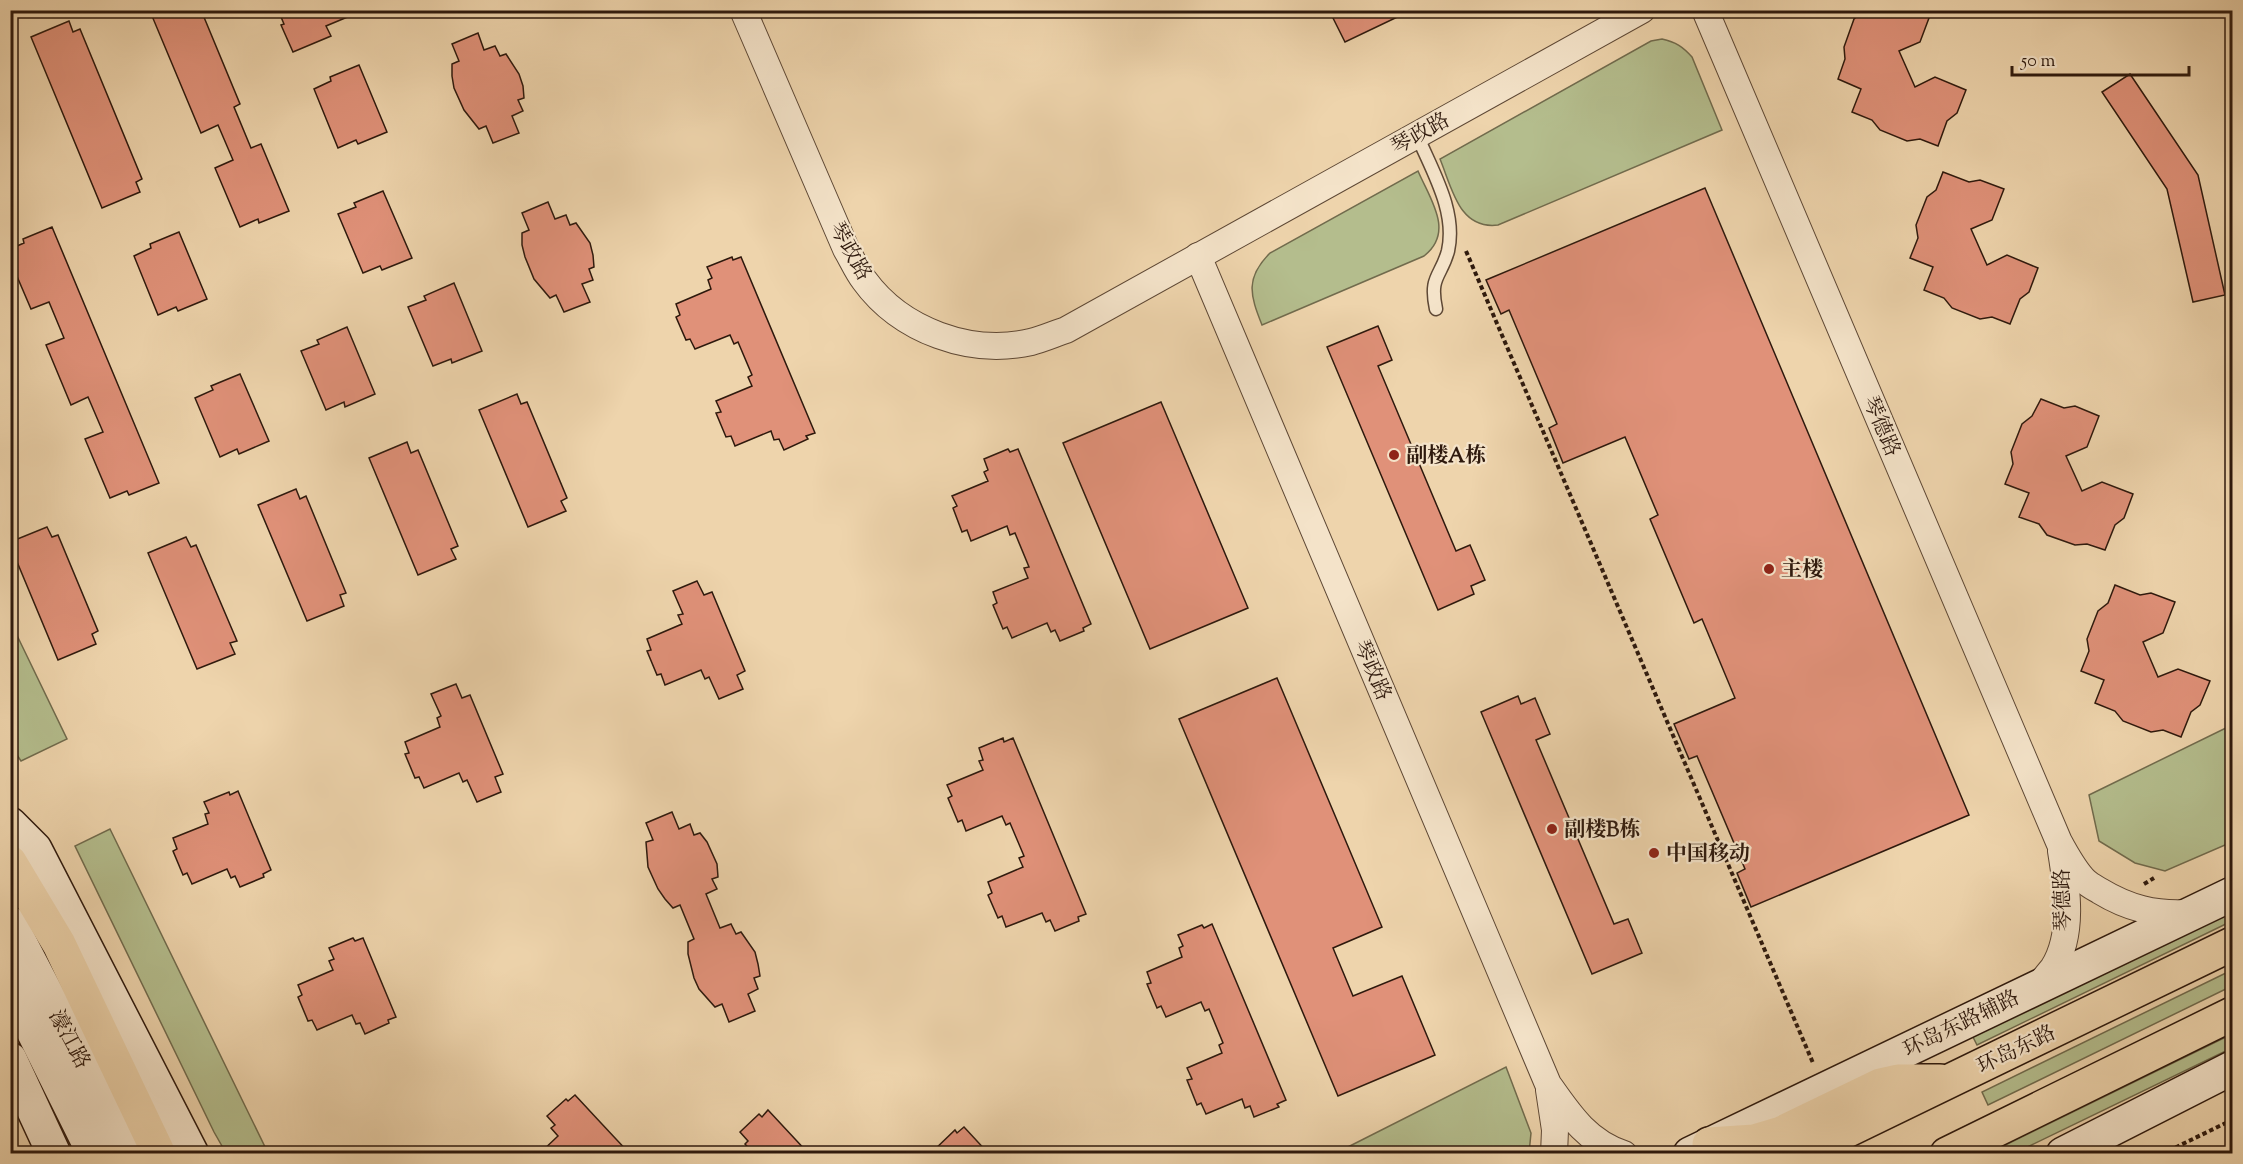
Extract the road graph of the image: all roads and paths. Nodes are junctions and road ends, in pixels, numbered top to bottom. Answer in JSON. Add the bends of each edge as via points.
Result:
{"nodes":[{"id":1,"x":743,"y":10,"type":"edge"},
{"id":2,"x":1642,"y":10,"type":"edge"},
{"id":3,"x":1706,"y":10,"type":"edge"},
{"id":4,"x":1417,"y":135,"type":"junction"},
{"id":5,"x":1448,"y":209,"type":"junction"},
{"id":6,"x":1198,"y":256,"type":"junction"},
{"id":7,"x":1436,"y":309,"type":"dead end"},
{"id":8,"x":10,"y":824,"type":"edge"},
{"id":9,"x":2059,"y":842,"type":"junction"},
{"id":10,"x":10,"y":862,"type":"edge"},
{"id":11,"x":2232,"y":894,"type":"edge"},
{"id":12,"x":2193,"y":913,"type":"junction"},
{"id":13,"x":10,"y":923,"type":"edge"},
{"id":14,"x":2232,"y":944,"type":"edge"},
{"id":15,"x":10,"y":985,"type":"edge"},
{"id":16,"x":2038,"y":987,"type":"junction"},
{"id":17,"x":2232,"y":1014,"type":"edge"},
{"id":18,"x":10,"y":1059,"type":"edge"},
{"id":19,"x":2232,"y":1068,"type":"edge"},
{"id":20,"x":1950,"y":1081,"type":"junction"},
{"id":21,"x":1548,"y":1084,"type":"junction"},
{"id":22,"x":1826,"y":1088,"type":"junction"},
{"id":23,"x":2232,"y":1120,"type":"edge"},
{"id":24,"x":110,"y":1149,"type":"edge"},
{"id":25,"x":1700,"y":1149,"type":"edge"},
{"id":26,"x":54,"y":1154,"type":"edge"},
{"id":27,"x":159,"y":1154,"type":"edge"},
{"id":28,"x":192,"y":1154,"type":"edge"},
{"id":29,"x":1554,"y":1154,"type":"edge"},
{"id":30,"x":1624,"y":1154,"type":"edge"},
{"id":31,"x":1799,"y":1154,"type":"edge"},
{"id":32,"x":1947,"y":1154,"type":"edge"},
{"id":33,"x":2063,"y":1154,"type":"edge"},
{"id":34,"x":2162,"y":1154,"type":"edge"}],
"edges":[{"from":1,"to":6,"type":"street","name":"琴政路","via":[[846,249],[864,281],[890,308],[921,329],[957,342],[994,346],[1031,342],[1066,330]]},
{"from":2,"to":4,"type":"street","name":"琴政路"},
{"from":3,"to":9,"type":"street","name":"琴德路"},
{"from":4,"to":5,"type":"lane"},
{"from":4,"to":6,"type":"street","name":"琴政路"},
{"from":5,"to":7,"type":"lane","via":[[1448,251],[1432,292]]},
{"from":5,"to":22,"type":"path"},
{"from":6,"to":21,"type":"street","name":"琴政路"},
{"from":8,"to":28,"type":"main road","via":[[35,849]]},
{"from":9,"to":12,"type":"street","name":"琴德路","via":[[2086,883],[2116,901],[2147,912]]},
{"from":9,"to":16,"type":"street","name":"琴德路","via":[[2067,921],[2053,967]]},
{"from":10,"to":27,"type":"main road","via":[[59,944]]},
{"from":11,"to":12,"type":"main road","name":"环岛东路辅路"},
{"from":12,"to":16,"type":"main road","name":"环岛东路辅路"},
{"from":13,"to":24,"type":"main road","name":"濠江路"},
{"from":14,"to":20,"type":"main road","name":"环岛东路"},
{"from":15,"to":24,"type":"main road","name":"濠江路"},
{"from":16,"to":22,"type":"main road","name":"环岛东路辅路"},
{"from":17,"to":32,"type":"main road"},
{"from":18,"to":26,"type":"main road"},
{"from":19,"to":33,"type":"main road"},
{"from":20,"to":25,"type":"main road","via":[[1880,1085],[1781,1132],[1754,1141]]},
{"from":20,"to":31,"type":"main road","name":"环岛东路"},
{"from":21,"to":29,"type":"street","via":[[1555,1130]]},
{"from":21,"to":30,"type":"street","via":[[1577,1125]]},
{"from":22,"to":25,"type":"main road","name":"环岛东路辅路"},
{"from":23,"to":34,"type":"path"}]}
